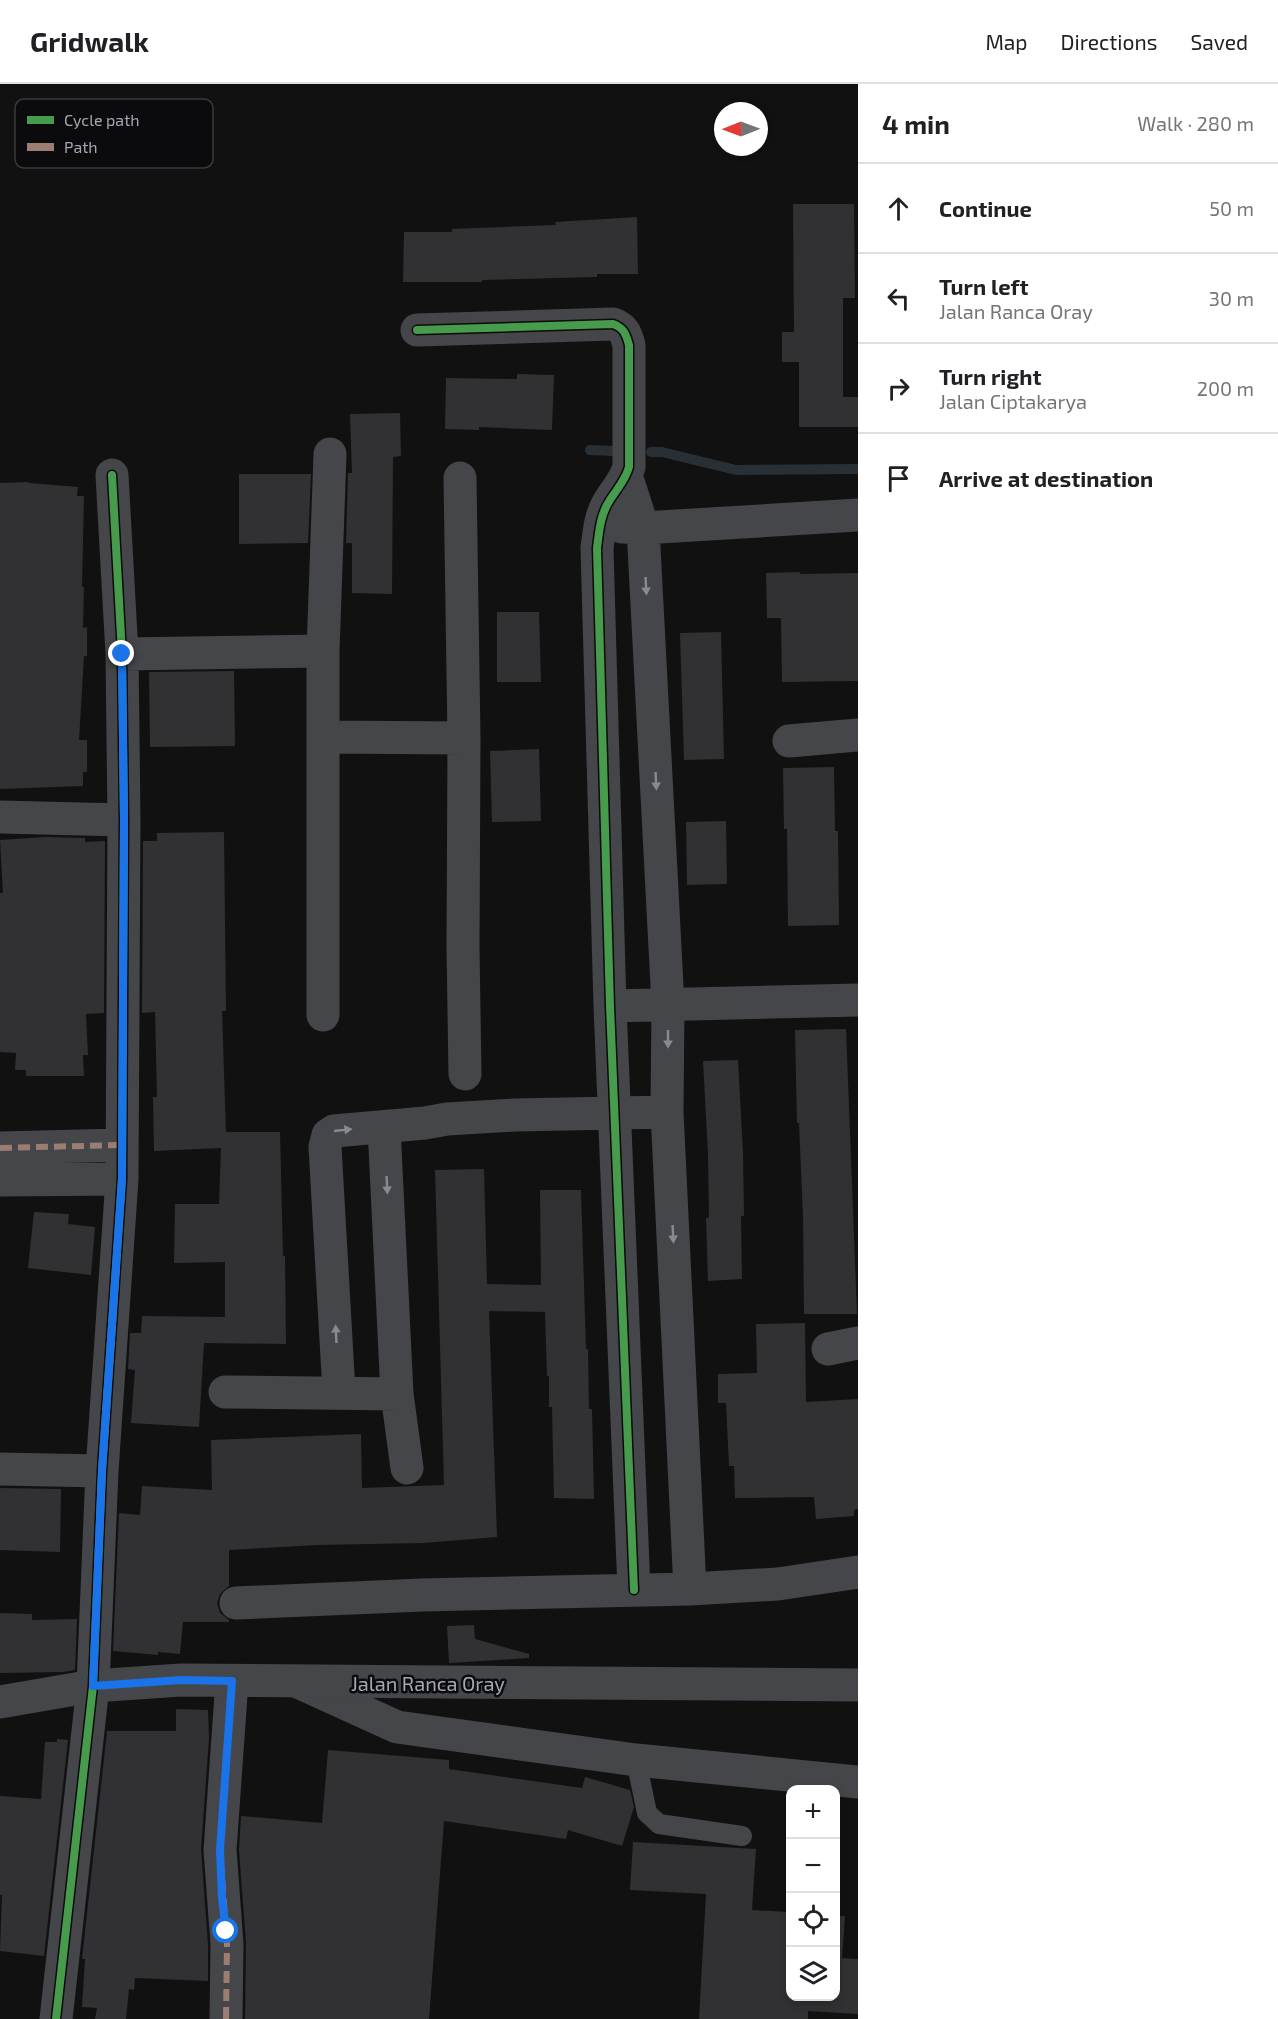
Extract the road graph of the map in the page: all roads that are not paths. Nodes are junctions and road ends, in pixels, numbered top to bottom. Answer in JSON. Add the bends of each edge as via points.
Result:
{"nodes":[{"id":1,"x":417,"y":330,"type":"dead end"},
{"id":2,"x":330,"y":454,"type":"dead end"},
{"id":3,"x":112,"y":475,"type":"dead end"},
{"id":4,"x":626,"y":475,"type":"junction"},
{"id":5,"x":460,"y":478,"type":"dead end"},
{"id":6,"x":858,"y":515,"type":"edge"},
{"id":7,"x":599,"y":527,"type":"junction"},
{"id":8,"x":643,"y":528,"type":"junction"},
{"id":9,"x":323,"y":651,"type":"junction"},
{"id":10,"x":122,"y":654,"type":"junction"},
{"id":11,"x":858,"y":735,"type":"edge"},
{"id":12,"x":322,"y":737,"type":"junction"},
{"id":13,"x":464,"y":738,"type":"junction"},
{"id":14,"x":789,"y":741,"type":"dead end"},
{"id":15,"x":0,"y":817,"type":"edge"},
{"id":16,"x":124,"y":820,"type":"junction"},
{"id":17,"x":858,"y":1000,"type":"edge"},
{"id":18,"x":668,"y":1005,"type":"junction"},
{"id":19,"x":610,"y":1006,"type":"junction"},
{"id":20,"x":323,"y":1015,"type":"dead end"},
{"id":21,"x":465,"y":1074,"type":"dead end"},
{"id":22,"x":667,"y":1112,"type":"junction"},
{"id":23,"x":615,"y":1113,"type":"junction"},
{"id":24,"x":384,"y":1127,"type":"junction"},
{"id":25,"x":122,"y":1145,"type":"junction"},
{"id":26,"x":0,"y":1148,"type":"edge"},
{"id":27,"x":0,"y":1179,"type":"edge"},
{"id":28,"x":122,"y":1179,"type":"junction"},
{"id":29,"x":225,"y":1392,"type":"dead end"},
{"id":30,"x":339,"y":1392,"type":"junction"},
{"id":31,"x":397,"y":1394,"type":"junction"},
{"id":32,"x":407,"y":1468,"type":"dead end"},
{"id":33,"x":0,"y":1469,"type":"edge"},
{"id":34,"x":102,"y":1471,"type":"junction"},
{"id":35,"x":858,"y":1572,"type":"edge"},
{"id":36,"x":690,"y":1589,"type":"junction"},
{"id":37,"x":634,"y":1590,"type":"junction"},
{"id":38,"x":236,"y":1603,"type":"dead end"},
{"id":39,"x":232,"y":1681,"type":"junction"},
{"id":40,"x":298,"y":1682,"type":"junction"},
{"id":41,"x":858,"y":1685,"type":"edge"},
{"id":42,"x":93,"y":1686,"type":"junction"},
{"id":43,"x":0,"y":1702,"type":"edge"},
{"id":44,"x":636,"y":1760,"type":"junction"},
{"id":45,"x":858,"y":1782,"type":"edge"},
{"id":46,"x":742,"y":1836,"type":"dead end"},
{"id":47,"x":57,"y":2019,"type":"edge"},
{"id":48,"x":226,"y":2019,"type":"edge"}],
"edges":[{"from":1,"to":4,"type":"street","via":[[613,324],[620,327],[629,345]]},
{"from":2,"to":9,"type":"street"},
{"from":3,"to":10,"type":"street"},
{"from":4,"to":7,"type":"street","via":[[606,506]]},
{"from":4,"to":8,"type":"street"},
{"from":5,"to":13,"type":"street"},
{"from":6,"to":8,"type":"street"},
{"from":7,"to":8,"type":"street"},
{"from":7,"to":19,"type":"street"},
{"from":8,"to":18,"type":"street","one_way":true},
{"from":9,"to":10,"type":"street"},
{"from":9,"to":12,"type":"street"},
{"from":10,"to":16,"type":"street"},
{"from":11,"to":14,"type":"street"},
{"from":12,"to":13,"type":"street"},
{"from":12,"to":20,"type":"street"},
{"from":13,"to":21,"type":"street"},
{"from":15,"to":16,"type":"street"},
{"from":16,"to":25,"type":"street"},
{"from":17,"to":18,"type":"street"},
{"from":18,"to":19,"type":"street"},
{"from":18,"to":22,"type":"street","one_way":true},
{"from":19,"to":23,"type":"street"},
{"from":22,"to":23,"type":"street"},
{"from":22,"to":36,"type":"street","one_way":true},
{"from":23,"to":24,"type":"street","via":[[447,1119]]},
{"from":23,"to":37,"type":"street"},
{"from":30,"to":24,"type":"street","one_way":true,"via":[[325,1147],[328,1135],[334,1131]]},
{"from":24,"to":31,"type":"street","one_way":true},
{"from":25,"to":26,"type":"street"},
{"from":25,"to":28,"type":"street"},
{"from":27,"to":28,"type":"street"},
{"from":28,"to":34,"type":"street"},
{"from":29,"to":30,"type":"street"},
{"from":30,"to":31,"type":"street"},
{"from":31,"to":32,"type":"street"},
{"from":33,"to":34,"type":"street"},
{"from":34,"to":42,"type":"street"},
{"from":35,"to":36,"type":"street","via":[[778,1584]]},
{"from":36,"to":37,"type":"street"},
{"from":37,"to":38,"type":"street"},
{"from":39,"to":40,"type":"street","name":"Jalan Ranca Oray"},
{"from":39,"to":42,"type":"street","name":"Jalan Ranca Oray"},
{"from":39,"to":48,"type":"street","via":[[220,1850],[227,1944]]},
{"from":40,"to":41,"type":"street","name":"Jalan Ranca Oray"},
{"from":40,"to":44,"type":"street","via":[[397,1727]]},
{"from":42,"to":43,"type":"street","name":"Jalan Ranca Oray"},
{"from":42,"to":47,"type":"street"},
{"from":44,"to":45,"type":"street"},
{"from":44,"to":46,"type":"lane","via":[[647,1813],[659,1824]]}]}
